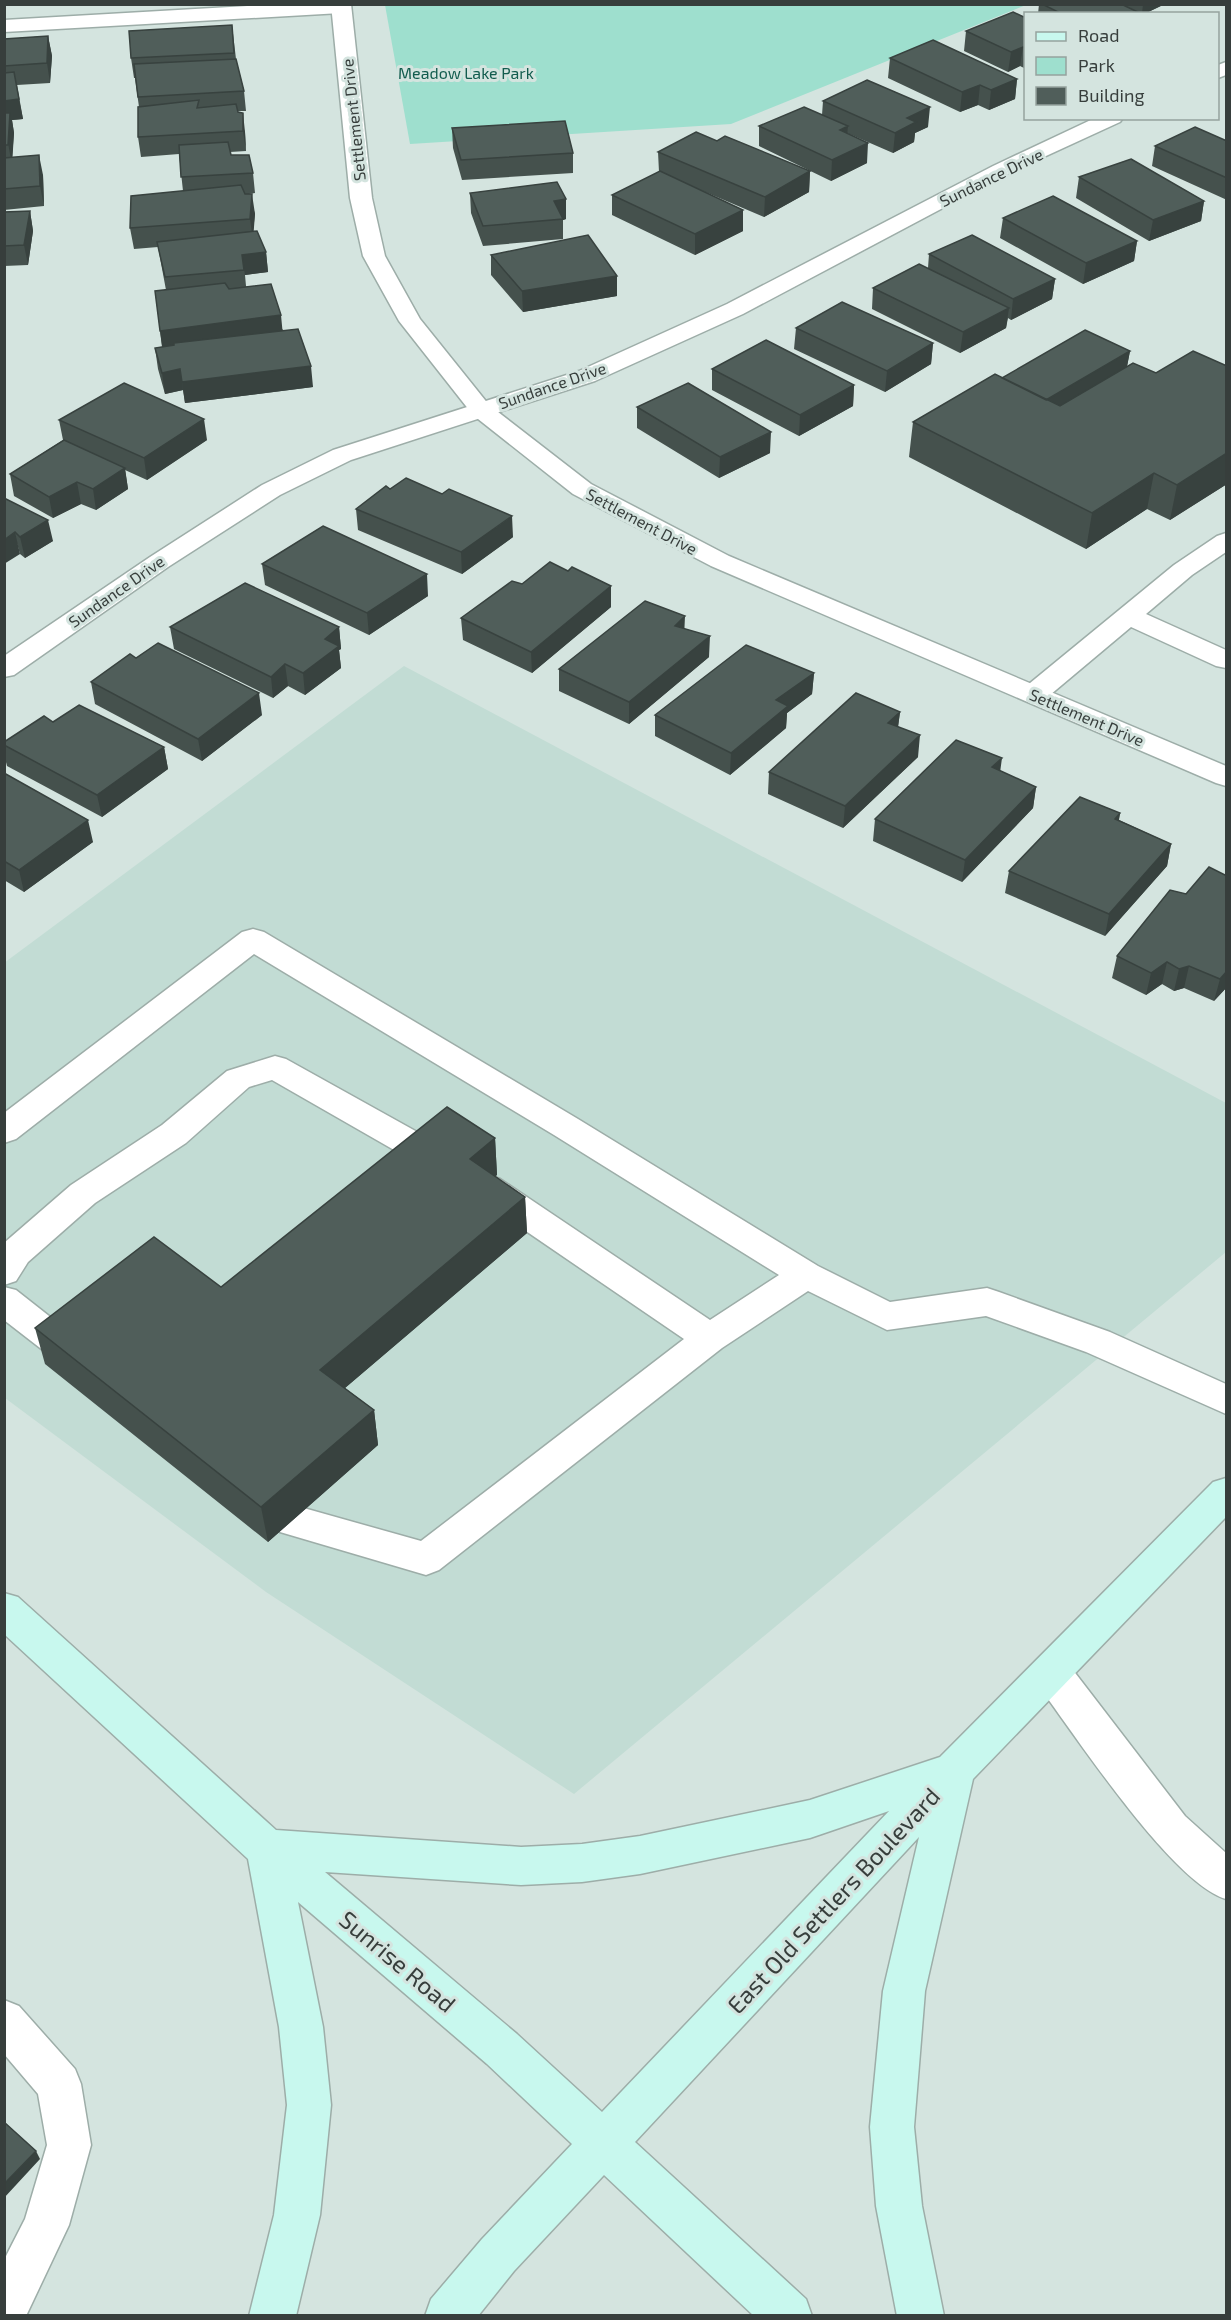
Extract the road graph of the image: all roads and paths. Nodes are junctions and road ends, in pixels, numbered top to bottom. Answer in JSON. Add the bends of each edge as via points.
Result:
{"nodes":[{"id":1,"x":341,"y":5,"type":"edge"},
{"id":2,"x":4,"y":26,"type":"edge"},
{"id":3,"x":1109,"y":120,"type":"edge"},
{"id":4,"x":481,"y":410,"type":"junction"},
{"id":5,"x":1227,"y":541,"type":"edge"},
{"id":6,"x":1128,"y":616,"type":"junction"},
{"id":7,"x":1227,"y":660,"type":"edge"},
{"id":8,"x":4,"y":669,"type":"edge"},
{"id":9,"x":1034,"y":694,"type":"junction"},
{"id":10,"x":1227,"y":777,"type":"edge"},
{"id":11,"x":4,"y":1131,"type":"edge"},
{"id":12,"x":434,"y":1157,"type":"edge"},
{"id":13,"x":484,"y":1185,"type":"edge"},
{"id":14,"x":4,"y":1272,"type":"edge"},
{"id":15,"x":806,"y":1275,"type":"junction"},
{"id":16,"x":4,"y":1300,"type":"edge"},
{"id":17,"x":711,"y":1338,"type":"junction"},
{"id":18,"x":65,"y":1348,"type":"edge"},
{"id":19,"x":1227,"y":1400,"type":"edge"},
{"id":20,"x":1227,"y":1493,"type":"edge"},
{"id":21,"x":293,"y":1521,"type":"edge"},
{"id":22,"x":4,"y":1609,"type":"edge"},
{"id":23,"x":1052,"y":1673,"type":"junction"},
{"id":24,"x":954,"y":1771,"type":"junction"},
{"id":25,"x":267,"y":1849,"type":"junction"},
{"id":26,"x":1227,"y":1880,"type":"edge"},
{"id":27,"x":4,"y":2021,"type":"edge"},
{"id":28,"x":603,"y":2144,"type":"junction"},
{"id":29,"x":4,"y":2305,"type":"edge"},
{"id":30,"x":272,"y":2316,"type":"edge"},
{"id":31,"x":448,"y":2316,"type":"edge"},
{"id":32,"x":789,"y":2316,"type":"edge"},
{"id":33,"x":921,"y":2316,"type":"edge"}],
"edges":[{"from":1,"to":2,"type":"street"},
{"from":1,"to":4,"type":"street","name":"Settlement Drive","via":[[361,198],[374,256],[410,321]]},
{"from":3,"to":4,"type":"street","name":"Sundance Drive","via":[[1000,170],[735,309],[587,375]]},
{"from":4,"to":8,"type":"street","name":"Sundance Drive","via":[[342,455],[271,490]]},
{"from":4,"to":9,"type":"street","name":"Settlement Drive","via":[[582,489],[709,555]]},
{"from":5,"to":6,"type":"street","via":[[1183,570]]},
{"from":6,"to":7,"type":"street"},
{"from":6,"to":9,"type":"street"},
{"from":9,"to":10,"type":"street","name":"Settlement Drive"},
{"from":11,"to":15,"type":"street","via":[[253,939]]},
{"from":12,"to":14,"type":"street","via":[[275,1067],[238,1079],[174,1134],[83,1194],[16,1253]]},
{"from":13,"to":17,"type":"street"},
{"from":15,"to":17,"type":"street"},
{"from":15,"to":19,"type":"street","via":[[887,1316],[987,1302],[1098,1342]]},
{"from":16,"to":18,"type":"street"},
{"from":17,"to":21,"type":"street","via":[[426,1559]]},
{"from":20,"to":23,"type":"main road","name":"East Old Settlers Boulevard"},
{"from":22,"to":25,"type":"main road","name":"Sunrise Road"},
{"from":23,"to":24,"type":"main road","name":"East Old Settlers Boulevard"},
{"from":23,"to":26,"type":"street","via":[[1170,1829]]},
{"from":24,"to":25,"type":"main road","via":[[810,1819],[640,1855],[582,1863],[521,1866]]},
{"from":24,"to":28,"type":"main road","name":"East Old Settlers Boulevard"},
{"from":24,"to":33,"type":"main road","via":[[904,1991],[892,2127],[899,2206]]},
{"from":25,"to":28,"type":"main road","name":"Sunrise Road","via":[[502,2049]]},
{"from":25,"to":30,"type":"main road","via":[[301,2027],[309,2105],[297,2215]]},
{"from":27,"to":29,"type":"street","via":[[59,2084],[69,2145],[46,2225]]},
{"from":28,"to":31,"type":"main road","name":"East Old Settlers Boulevard","via":[[498,2255]]},
{"from":28,"to":32,"type":"main road","name":"Sunrise Road"}]}
